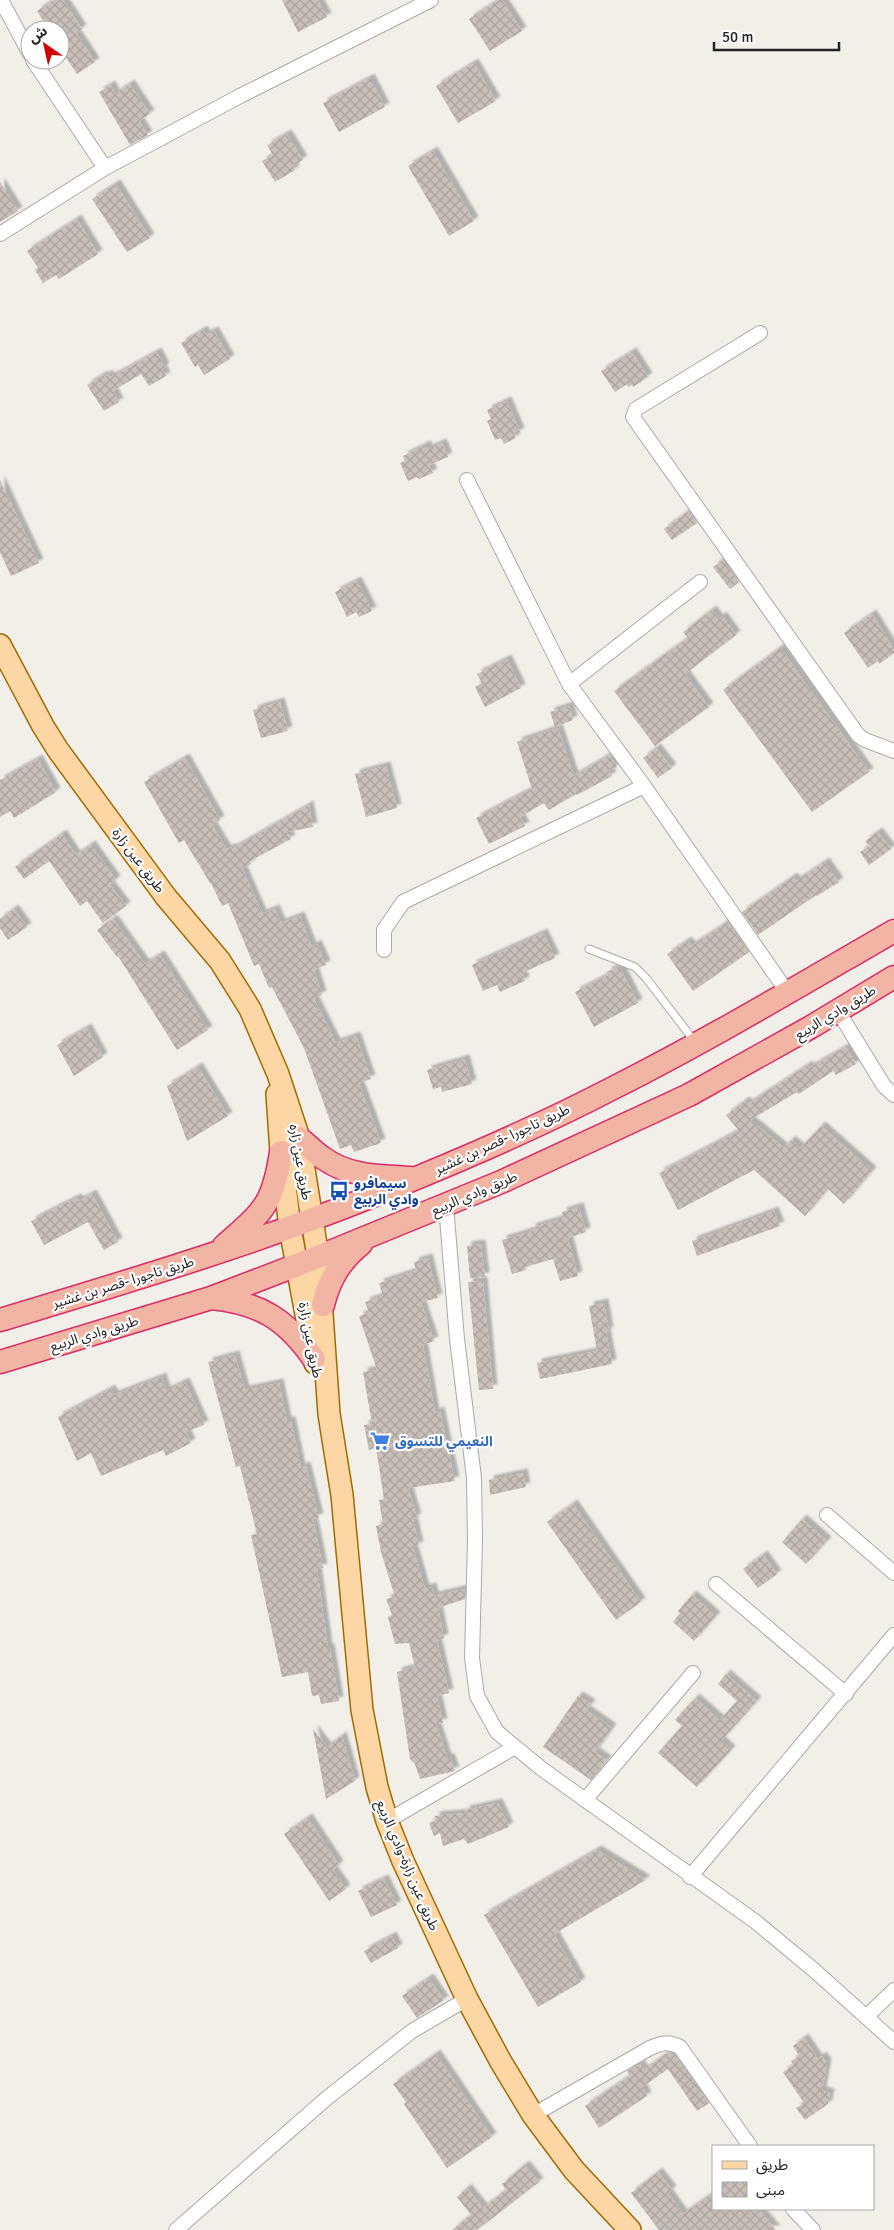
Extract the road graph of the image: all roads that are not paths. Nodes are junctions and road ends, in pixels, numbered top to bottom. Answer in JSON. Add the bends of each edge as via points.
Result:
{"nodes":[{"id":1,"x":2,"y":0,"type":"edge"},
{"id":2,"x":430,"y":0,"type":"edge"},
{"id":3,"x":20,"y":35,"type":"edge"},
{"id":4,"x":40,"y":70,"type":"edge"},
{"id":5,"x":105,"y":168,"type":"junction"},
{"id":6,"x":0,"y":234,"type":"edge"},
{"id":7,"x":760,"y":332,"type":"dead end"},
{"id":8,"x":468,"y":480,"type":"dead end"},
{"id":9,"x":700,"y":582,"type":"dead end"},
{"id":10,"x":0,"y":645,"type":"edge"},
{"id":11,"x":569,"y":684,"type":"junction"},
{"id":12,"x":894,"y":751,"type":"edge"},
{"id":13,"x":644,"y":786,"type":"junction"},
{"id":14,"x":894,"y":931,"type":"edge"},
{"id":15,"x":384,"y":950,"type":"dead end"},
{"id":16,"x":589,"y":950,"type":"dead end"},
{"id":17,"x":894,"y":977,"type":"edge"},
{"id":18,"x":788,"y":993,"type":"junction"},
{"id":19,"x":838,"y":1011,"type":"junction"},
{"id":20,"x":696,"y":1044,"type":"junction"},
{"id":21,"x":278,"y":1074,"type":"junction"},
{"id":22,"x":894,"y":1094,"type":"edge"},
{"id":23,"x":299,"y":1138,"type":"junction"},
{"id":24,"x":280,"y":1152,"type":"junction"},
{"id":25,"x":416,"y":1178,"type":"junction"},
{"id":26,"x":446,"y":1205,"type":"junction"},
{"id":27,"x":300,"y":1224,"type":"junction"},
{"id":28,"x":378,"y":1232,"type":"junction"},
{"id":29,"x":216,"y":1252,"type":"junction"},
{"id":30,"x":308,"y":1261,"type":"junction"},
{"id":31,"x":211,"y":1298,"type":"junction"},
{"id":32,"x":323,"y":1305,"type":"junction"},
{"id":33,"x":0,"y":1320,"type":"edge"},
{"id":34,"x":314,"y":1358,"type":"junction"},
{"id":35,"x":0,"y":1362,"type":"edge"},
{"id":36,"x":329,"y":1414,"type":"junction"},
{"id":37,"x":827,"y":1515,"type":"dead end"},
{"id":38,"x":894,"y":1573,"type":"edge"},
{"id":39,"x":716,"y":1584,"type":"dead end"},
{"id":40,"x":894,"y":1635,"type":"edge"},
{"id":41,"x":693,"y":1674,"type":"dead end"},
{"id":42,"x":846,"y":1694,"type":"junction"},
{"id":43,"x":515,"y":1747,"type":"junction"},
{"id":44,"x":585,"y":1800,"type":"junction"},
{"id":45,"x":387,"y":1821,"type":"junction"},
{"id":46,"x":690,"y":1876,"type":"junction"},
{"id":47,"x":894,"y":1990,"type":"edge"},
{"id":48,"x":467,"y":1999,"type":"junction"},
{"id":49,"x":866,"y":2017,"type":"junction"},
{"id":50,"x":894,"y":2042,"type":"edge"},
{"id":51,"x":533,"y":2115,"type":"junction"},
{"id":52,"x":749,"y":2145,"type":"edge"},
{"id":53,"x":794,"y":2210,"type":"edge"},
{"id":54,"x":176,"y":2230,"type":"edge"},
{"id":55,"x":630,"y":2230,"type":"edge"},
{"id":56,"x":813,"y":2230,"type":"edge"}],
"edges":[{"from":1,"to":3,"type":"street"},
{"from":2,"to":5,"type":"street"},
{"from":4,"to":5,"type":"street"},
{"from":5,"to":6,"type":"street"},
{"from":7,"to":12,"type":"street","via":[[636,409],[632,417],[858,735]]},
{"from":8,"to":11,"type":"street"},
{"from":9,"to":11,"type":"street"},
{"from":10,"to":21,"type":"main road","name":"طريق عين زارة","via":[[42,726],[63,757],[166,897],[225,969],[250,1009]]},
{"from":11,"to":13,"type":"street"},
{"from":13,"to":15,"type":"street","via":[[403,902],[384,930]]},
{"from":13,"to":18,"type":"street"},
{"from":14,"to":18,"type":"highway","name":"طريق تاجورا -قصر بن غشير"},
{"from":16,"to":20,"type":"lane","via":[[635,967]]},
{"from":17,"to":19,"type":"highway","name":"طريق وادي الربيع"},
{"from":18,"to":20,"type":"highway","name":"طريق تاجورا -قصر بن غشير"},
{"from":19,"to":22,"type":"street","via":[[884,1086]]},
{"from":19,"to":26,"type":"highway","name":"طريق وادي الربيع","via":[[682,1099]]},
{"from":20,"to":25,"type":"highway","name":"طريق تاجورا -قصر بن غشير","via":[[613,1088]]},
{"from":21,"to":23,"type":"main road","name":"طريق عين زاره"},
{"from":21,"to":24,"type":"main road","name":"طريق عين زاره","via":[[275,1084]]},
{"from":23,"to":25,"type":"highway","via":[[321,1158],[352,1173]]},
{"from":23,"to":27,"type":"main road","name":"طريق عين زاره"},
{"from":24,"to":27,"type":"main road","name":"طريق عين زاره"},
{"from":24,"to":29,"type":"highway","via":[[276,1181],[269,1200],[261,1212]]},
{"from":25,"to":27,"type":"highway","name":"طريق تاجورا -قصر بن غشير"},
{"from":26,"to":28,"type":"highway","name":"طريق وادي الربيع"},
{"from":26,"to":43,"type":"street","via":[[457,1339],[474,1478],[472,1658],[477,1696],[497,1732]]},
{"from":27,"to":29,"type":"highway","name":"طريق تاجورا -قصر بن غشير"},
{"from":27,"to":30,"type":"main road","name":"طريق عين زاره"},
{"from":28,"to":30,"type":"highway","name":"طريق وادي الربيع"},
{"from":28,"to":32,"type":"highway","via":[[339,1266]]},
{"from":29,"to":33,"type":"highway","name":"طريق تاجورا -قصر بن غشير"},
{"from":30,"to":31,"type":"highway","name":"طريق وادي الربيع"},
{"from":30,"to":32,"type":"main road","name":"طريق عين زاره"},
{"from":30,"to":34,"type":"main road","name":"طريق عين زارة"},
{"from":31,"to":34,"type":"highway","via":[[260,1308],[300,1338]]},
{"from":31,"to":35,"type":"highway","name":"طريق وادي الربيع"},
{"from":32,"to":36,"type":"main road","name":"طريق عين زاره"},
{"from":34,"to":36,"type":"main road","name":"طريق عين زارة"},
{"from":36,"to":45,"type":"main road","name":"طريق عين زارة-وادي الربيع","via":[[342,1494],[362,1710],[375,1780]]},
{"from":37,"to":38,"type":"street"},
{"from":39,"to":42,"type":"street"},
{"from":40,"to":42,"type":"street"},
{"from":41,"to":44,"type":"street"},
{"from":42,"to":46,"type":"street"},
{"from":43,"to":44,"type":"street"},
{"from":43,"to":45,"type":"street"},
{"from":44,"to":46,"type":"street"},
{"from":45,"to":48,"type":"main road","name":"طريق عين زارة-وادي الربيع"},
{"from":46,"to":49,"type":"street","via":[[756,1922]]},
{"from":47,"to":49,"type":"street"},
{"from":48,"to":51,"type":"main road","name":"طريق عين زارة-وادي الربيع"},
{"from":48,"to":54,"type":"street","via":[[412,2031],[346,2083]]},
{"from":49,"to":50,"type":"street"},
{"from":51,"to":52,"type":"street","via":[[650,2048],[672,2043],[680,2047]]},
{"from":51,"to":55,"type":"main road","name":"طريق عين زارة-وادي الربيع","via":[[574,2170]]},
{"from":53,"to":56,"type":"street"}]}
